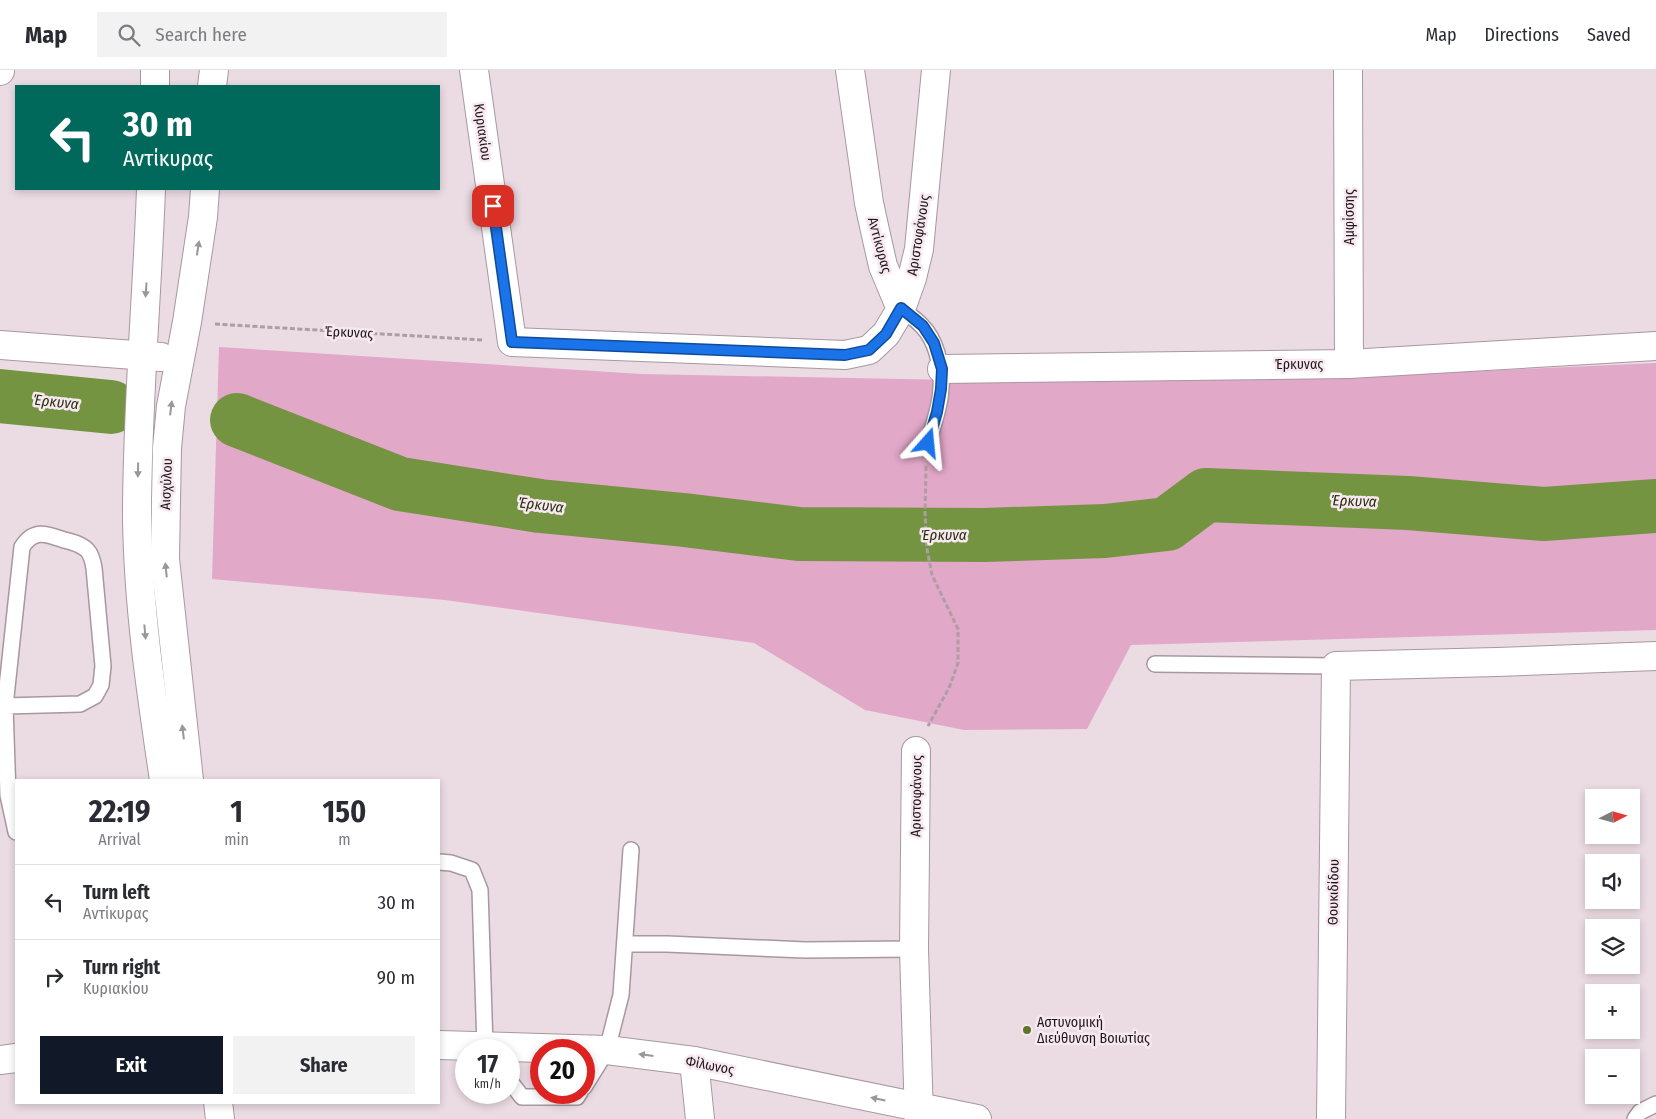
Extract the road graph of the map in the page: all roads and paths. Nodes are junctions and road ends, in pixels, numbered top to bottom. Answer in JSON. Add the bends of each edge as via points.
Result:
{"nodes":[{"id":1,"x":155,"y":70,"type":"edge"},
{"id":2,"x":214,"y":70,"type":"edge"},
{"id":3,"x":474,"y":70,"type":"edge"},
{"id":4,"x":850,"y":70,"type":"edge"},
{"id":5,"x":936,"y":70,"type":"edge"},
{"id":6,"x":1348,"y":70,"type":"edge"},
{"id":7,"x":155,"y":85,"type":"edge"},
{"id":8,"x":212,"y":85,"type":"edge"},
{"id":9,"x":151,"y":190,"type":"edge"},
{"id":10,"x":205,"y":190,"type":"edge"},
{"id":11,"x":901,"y":308,"type":"junction"},
{"id":12,"x":186,"y":322,"type":"junction"},
{"id":13,"x":512,"y":342,"type":"junction"},
{"id":14,"x":0,"y":345,"type":"edge"},
{"id":15,"x":1656,"y":346,"type":"edge"},
{"id":16,"x":143,"y":356,"type":"junction"},
{"id":17,"x":179,"y":358,"type":"junction"},
{"id":18,"x":1349,"y":364,"type":"junction"},
{"id":19,"x":942,"y":369,"type":"junction"},
{"id":20,"x":928,"y":443,"type":"dead end"},
{"id":21,"x":925,"y":489,"type":"dead end"},
{"id":22,"x":1656,"y":656,"type":"edge"},
{"id":23,"x":1155,"y":664,"type":"dead end"},
{"id":24,"x":1336,"y":666,"type":"junction"},
{"id":25,"x":3,"y":706,"type":"edge"},
{"id":26,"x":916,"y":752,"type":"joint"},
{"id":27,"x":164,"y":779,"type":"edge"},
{"id":28,"x":189,"y":779,"type":"edge"},
{"id":29,"x":15,"y":827,"type":"edge"},
{"id":30,"x":631,"y":850,"type":"dead end"},
{"id":31,"x":440,"y":862,"type":"edge"},
{"id":32,"x":625,"y":944,"type":"junction"},
{"id":33,"x":914,"y":949,"type":"junction"},
{"id":34,"x":486,"y":1039,"type":"edge"},
{"id":35,"x":440,"y":1045,"type":"edge"},
{"id":36,"x":455,"y":1046,"type":"edge"},
{"id":37,"x":520,"y":1049,"type":"edge"},
{"id":38,"x":608,"y":1050,"type":"junction"},
{"id":39,"x":15,"y":1058,"type":"edge"},
{"id":40,"x":0,"y":1060,"type":"edge"},
{"id":41,"x":694,"y":1061,"type":"junction"},
{"id":42,"x":595,"y":1070,"type":"edge"},
{"id":43,"x":218,"y":1104,"type":"edge"},
{"id":44,"x":1656,"y":1104,"type":"edge"},
{"id":45,"x":919,"y":1113,"type":"edge"},
{"id":46,"x":220,"y":1119,"type":"edge"},
{"id":47,"x":700,"y":1119,"type":"edge"},
{"id":48,"x":978,"y":1119,"type":"edge"},
{"id":49,"x":1331,"y":1119,"type":"edge"},
{"id":50,"x":1634,"y":1119,"type":"edge"}],
"edges":[{"from":1,"to":7,"type":"street"},
{"from":2,"to":8,"type":"street"},
{"from":3,"to":13,"type":"street","name":"Κυριακίου"},
{"from":4,"to":11,"type":"street","name":"Αντίκυρας","via":[[874,227],[883,266]]},
{"from":5,"to":11,"type":"street","name":"Αριστοφάνους","via":[[919,249]]},
{"from":6,"to":18,"type":"street","name":"Αμφίσσης"},
{"from":9,"to":16,"type":"street","name":"Αισχύλου","one_way":true},
{"from":12,"to":10,"type":"street","name":"Αισχύλου","one_way":true},
{"from":11,"to":13,"type":"street","via":[[886,334],[869,350],[845,355]]},
{"from":11,"to":19,"type":"lane","via":[[923,326],[934,343]]},
{"from":12,"to":13,"type":"path","name":"Έρκυνας"},
{"from":12,"to":17,"type":"street","name":"Αισχύλου"},
{"from":14,"to":16,"type":"street"},
{"from":15,"to":18,"type":"street","name":"Έρκυνας"},
{"from":16,"to":17,"type":"street"},
{"from":16,"to":27,"type":"street","name":"Αισχύλου","one_way":true,"via":[[137,519],[140,582]]},
{"from":28,"to":17,"type":"street","name":"Αισχύλου","one_way":true,"via":[[164,560],[167,448]]},
{"from":18,"to":19,"type":"street","name":"Έρκυνας"},
{"from":19,"to":20,"type":"lane","via":[[937,412]]},
{"from":21,"to":26,"type":"path","name":"Αριστοφάνους","via":[[927,549],[932,575],[958,629],[958,663],[949,688]]},
{"from":22,"to":24,"type":"street"},
{"from":23,"to":24,"type":"lane"},
{"from":24,"to":49,"type":"street","name":"Θουκιδίδου"},
{"from":25,"to":25,"type":"lane","via":[[80,704],[95,696],[101,685],[103,666],[94,568],[87,550],[78,544],[44,533],[27,540],[22,547]]},
{"from":25,"to":29,"type":"lane","via":[[8,795]]},
{"from":26,"to":33,"type":"street","name":"Αριστοφάνους"},
{"from":30,"to":32,"type":"lane"},
{"from":31,"to":34,"type":"lane","via":[[472,870],[480,890]]},
{"from":32,"to":33,"type":"lane","via":[[805,950]]},
{"from":32,"to":38,"type":"lane","via":[[621,995]]},
{"from":33,"to":45,"type":"street","name":"Αριστοφάνους"},
{"from":35,"to":36,"type":"street","name":"Φίλωνος"},
{"from":37,"to":38,"type":"street","name":"Φίλωνος"},
{"from":41,"to":38,"type":"street","name":"Φίλωνος","one_way":true},
{"from":38,"to":42,"type":"lane"},
{"from":39,"to":40,"type":"street"},
{"from":45,"to":41,"type":"street","name":"Φίλωνος","one_way":true},
{"from":41,"to":47,"type":"street"},
{"from":43,"to":46,"type":"street"},
{"from":44,"to":50,"type":"lane"},
{"from":45,"to":48,"type":"street","name":"Φίλωνος"}]}
